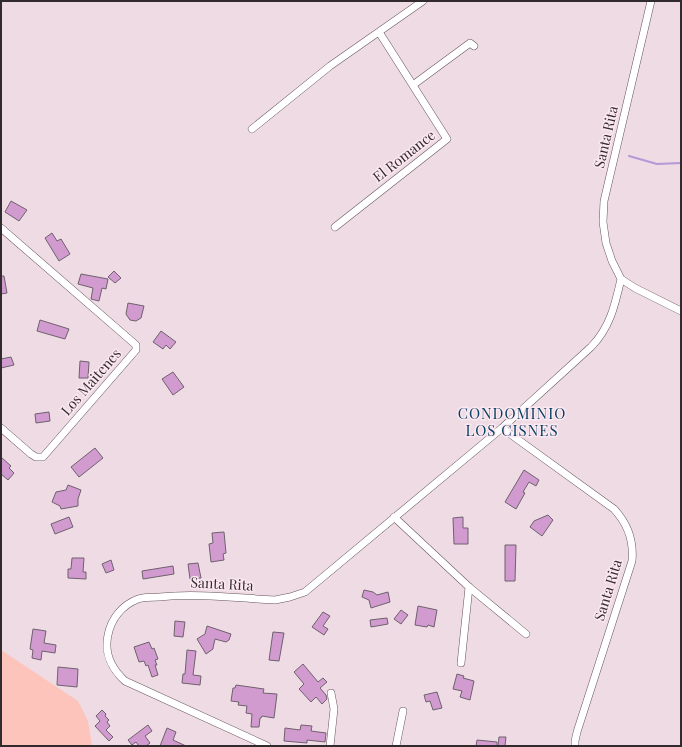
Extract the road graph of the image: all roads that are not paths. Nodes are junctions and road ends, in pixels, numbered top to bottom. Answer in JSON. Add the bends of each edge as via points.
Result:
{"nodes":[{"id":1,"x":423,"y":1,"type":"edge"},
{"id":2,"x":651,"y":1,"type":"edge"},
{"id":3,"x":379,"y":32,"type":"junction"},
{"id":4,"x":474,"y":46,"type":"dead end"},
{"id":5,"x":413,"y":85,"type":"junction"},
{"id":6,"x":252,"y":129,"type":"dead end"},
{"id":7,"x":335,"y":227,"type":"dead end"},
{"id":8,"x":1,"y":228,"type":"edge"},
{"id":9,"x":621,"y":278,"type":"junction"},
{"id":10,"x":681,"y":310,"type":"edge"},
{"id":11,"x":1,"y":428,"type":"edge"},
{"id":12,"x":502,"y":428,"type":"junction"},
{"id":13,"x":394,"y":517,"type":"junction"},
{"id":14,"x":469,"y":587,"type":"junction"},
{"id":15,"x":526,"y":634,"type":"dead end"},
{"id":16,"x":460,"y":663,"type":"dead end"},
{"id":17,"x":331,"y":693,"type":"dead end"},
{"id":18,"x":403,"y":711,"type":"dead end"},
{"id":19,"x":267,"y":746,"type":"edge"},
{"id":20,"x":330,"y":746,"type":"edge"},
{"id":21,"x":396,"y":746,"type":"edge"},
{"id":22,"x":575,"y":746,"type":"edge"}],
"edges":[{"from":1,"to":3,"type":"street"},
{"from":2,"to":9,"type":"street","name":"Santa Rita","via":[[604,201],[606,243]]},
{"from":3,"to":5,"type":"street","name":"El Romance"},
{"from":3,"to":6,"type":"street","via":[[330,66]]},
{"from":4,"to":5,"type":"street","via":[[470,43]]},
{"from":5,"to":7,"type":"street","name":"El Romance","via":[[447,139]]},
{"from":8,"to":11,"type":"street","name":"Los Maitenes","via":[[136,345],[136,350],[43,457],[31,454]]},
{"from":9,"to":10,"type":"street","name":"Santa Rita","via":[[635,288]]},
{"from":9,"to":12,"type":"street","name":"Santa Rita","via":[[612,315],[601,336]]},
{"from":12,"to":13,"type":"street","name":"Santa Rita"},
{"from":12,"to":22,"type":"street","name":"Santa Rita","via":[[614,509],[624,521],[631,541],[632,561],[577,732]]},
{"from":13,"to":14,"type":"street"},
{"from":13,"to":19,"type":"street","name":"Santa Rita","via":[[305,592],[298,595],[275,600],[177,595],[140,598],[122,609],[113,620],[107,640],[108,653],[112,666],[125,681]]},
{"from":14,"to":15,"type":"street"},
{"from":14,"to":16,"type":"street"},
{"from":17,"to":20,"type":"street","via":[[334,709]]},
{"from":18,"to":21,"type":"street"}]}
